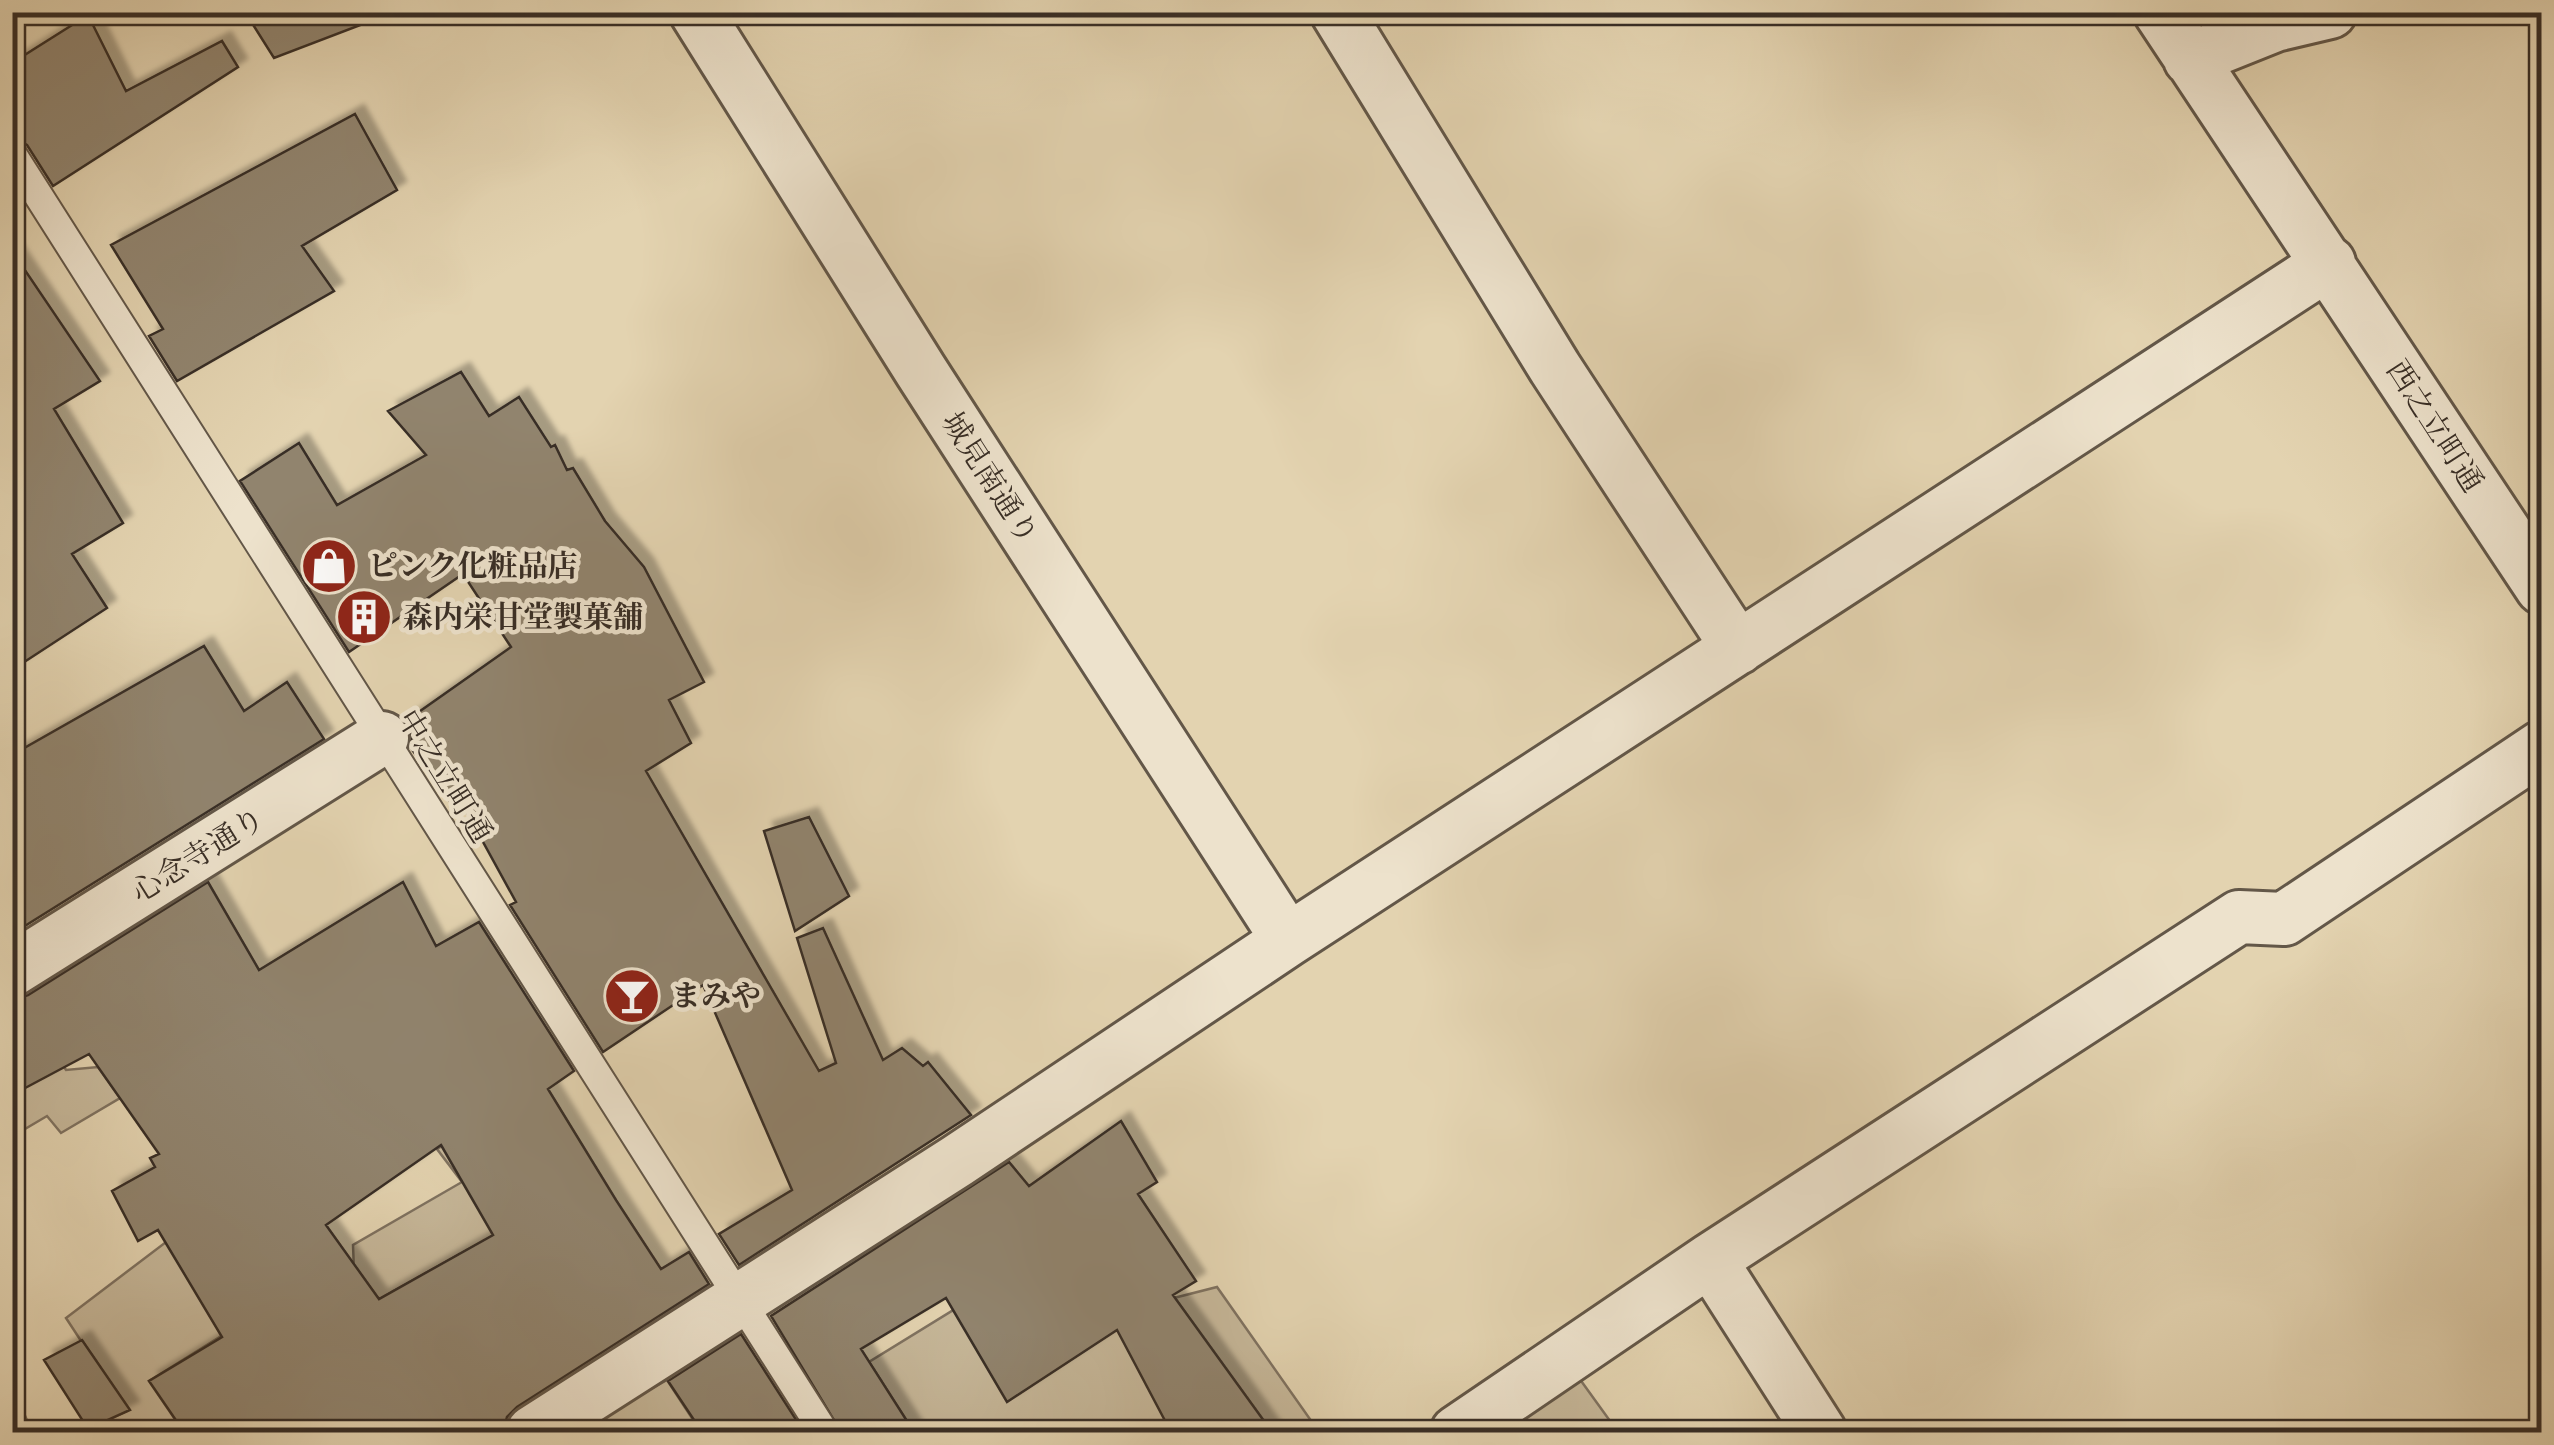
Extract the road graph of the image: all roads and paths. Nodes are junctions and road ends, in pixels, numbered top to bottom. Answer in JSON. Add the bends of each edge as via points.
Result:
{"nodes":[{"id":1,"x":696,"y":12,"type":"edge"},
{"id":2,"x":1337,"y":12,"type":"edge"},
{"id":3,"x":2160,"y":12,"type":"edge"},
{"id":4,"x":2330,"y":12,"type":"edge"},
{"id":5,"x":2190,"y":59,"type":"junction"},
{"id":6,"x":12,"y":154,"type":"edge"},
{"id":7,"x":2329,"y":263,"type":"junction"},
{"id":8,"x":2542,"y":588,"type":"edge"},
{"id":9,"x":1738,"y":648,"type":"junction"},
{"id":10,"x":382,"y":738,"type":"junction"},
{"id":11,"x":2542,"y":747,"type":"edge"},
{"id":12,"x":1288,"y":940,"type":"junction"},
{"id":13,"x":12,"y":970,"type":"edge"},
{"id":14,"x":1710,"y":1260,"type":"junction"},
{"id":15,"x":739,"y":1299,"type":"junction"},
{"id":16,"x":533,"y":1432,"type":"edge"},
{"id":17,"x":824,"y":1432,"type":"edge"},
{"id":18,"x":1456,"y":1432,"type":"edge"},
{"id":19,"x":1820,"y":1432,"type":"edge"}],
"edges":[{"from":1,"to":12,"type":"street","name":"城見南通り"},
{"from":2,"to":9,"type":"street","via":[[1554,368]]},
{"from":3,"to":5,"type":"street","name":"西之立町通"},
{"from":4,"to":5,"type":"street","via":[[2275,25]]},
{"from":5,"to":7,"type":"street","name":"西之立町通"},
{"from":6,"to":10,"type":"lane","name":"中之立町通"},
{"from":7,"to":8,"type":"street","name":"西之立町通"},
{"from":7,"to":9,"type":"street"},
{"from":9,"to":12,"type":"street"},
{"from":10,"to":13,"type":"street","name":"心念寺通り"},
{"from":10,"to":15,"type":"lane","name":"中之立町通"},
{"from":11,"to":14,"type":"street","via":[[2284,919],[2239,917]]},
{"from":12,"to":15,"type":"street"},
{"from":14,"to":18,"type":"street"},
{"from":14,"to":19,"type":"street"},
{"from":15,"to":16,"type":"street"},
{"from":15,"to":17,"type":"lane","name":"中之立町通"}]}
